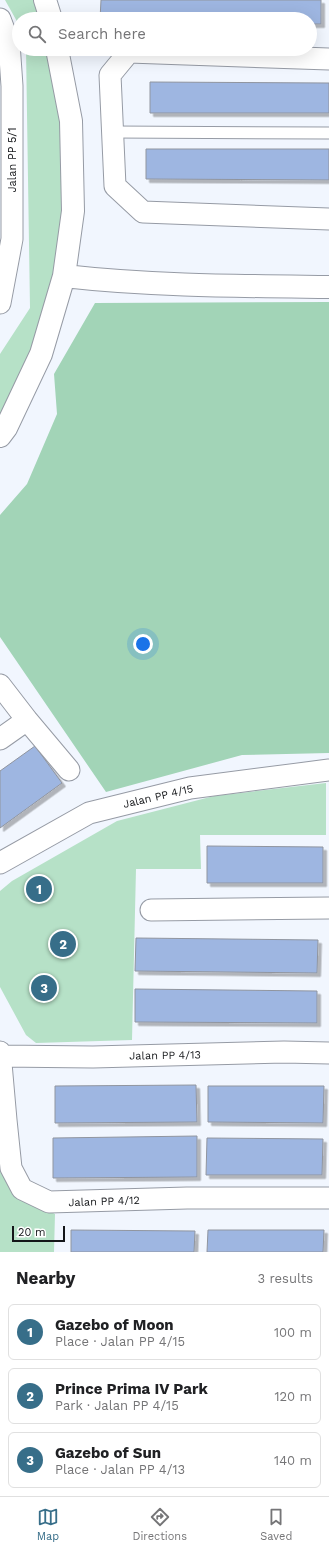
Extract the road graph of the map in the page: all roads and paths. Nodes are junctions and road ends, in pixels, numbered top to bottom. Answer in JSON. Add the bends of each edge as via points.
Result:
{"nodes":[{"id":1,"x":45,"y":0,"type":"edge"},
{"id":2,"x":49,"y":12,"type":"edge"},
{"id":3,"x":0,"y":19,"type":"edge"},
{"id":4,"x":5,"y":44,"type":"edge"},
{"id":5,"x":58,"y":56,"type":"edge"},
{"id":6,"x":126,"y":56,"type":"edge"},
{"id":7,"x":243,"y":56,"type":"edge"},
{"id":8,"x":329,"y":59,"type":"edge"},
{"id":9,"x":112,"y":132,"type":"junction"},
{"id":10,"x":329,"y":133,"type":"edge"},
{"id":11,"x":329,"y":219,"type":"edge"},
{"id":12,"x":64,"y":276,"type":"junction"},
{"id":13,"x":329,"y":287,"type":"edge"},
{"id":14,"x":0,"y":302,"type":"edge"},
{"id":15,"x":0,"y":436,"type":"edge"},
{"id":16,"x":0,"y":685,"type":"edge"},
{"id":17,"x":27,"y":720,"type":"junction"},
{"id":18,"x":0,"y":739,"type":"edge"},
{"id":19,"x":70,"y":770,"type":"dead end"},
{"id":20,"x":329,"y":770,"type":"edge"},
{"id":21,"x":0,"y":863,"type":"edge"},
{"id":22,"x":329,"y":908,"type":"edge"},
{"id":23,"x":151,"y":910,"type":"dead end"},
{"id":24,"x":329,"y":1053,"type":"edge"},
{"id":25,"x":0,"y":1054,"type":"edge"},
{"id":26,"x":329,"y":1198,"type":"edge"}],
"edges":[{"from":1,"to":2,"type":"street"},
{"from":3,"to":4,"type":"street","name":"Jalan PP 5/1"},
{"from":4,"to":14,"type":"street","name":"Jalan PP 5/1","via":[[12,86],[12,239]]},
{"from":5,"to":12,"type":"street","via":[[71,121],[73,211]]},
{"from":6,"to":9,"type":"street","via":[[110,75]]},
{"from":7,"to":8,"type":"street"},
{"from":9,"to":10,"type":"lane"},
{"from":9,"to":11,"type":"street","via":[[114,186],[143,212]]},
{"from":12,"to":13,"type":"street","via":[[227,286]]},
{"from":12,"to":15,"type":"street","via":[[41,354]]},
{"from":16,"to":17,"type":"street"},
{"from":17,"to":18,"type":"street"},
{"from":17,"to":19,"type":"street"},
{"from":20,"to":21,"type":"street","name":"Jalan PP 4/15","via":[[190,788],[89,813]]},
{"from":22,"to":23,"type":"street"},
{"from":24,"to":25,"type":"street","name":"Jalan PP 4/13","via":[[93,1057]]},
{"from":25,"to":26,"type":"street","name":"Jalan PP 4/12","via":[[12,1168],[22,1190],[49,1202],[187,1198]]}]}
